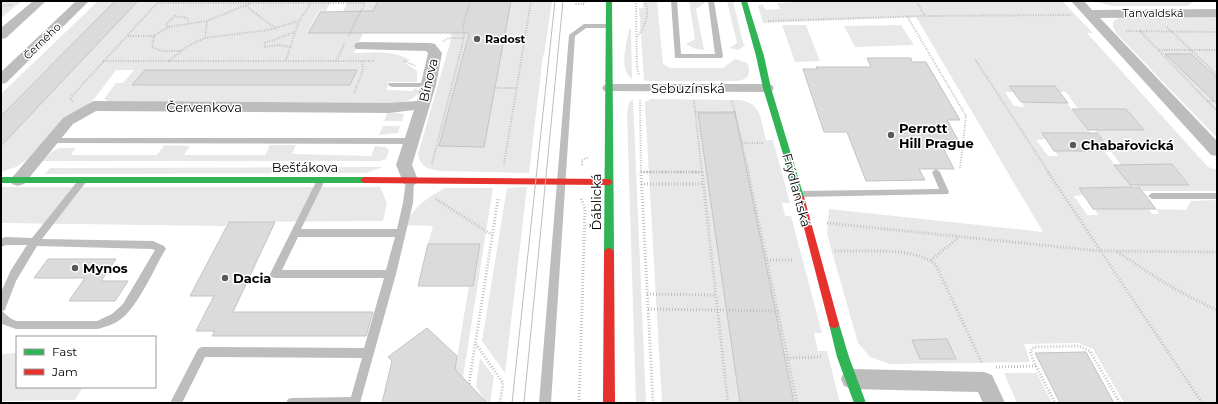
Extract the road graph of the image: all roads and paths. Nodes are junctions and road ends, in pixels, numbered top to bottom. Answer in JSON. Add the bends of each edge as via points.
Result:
{"nodes":[{"id":1,"x":40,"y":1,"type":"edge"},
{"id":2,"x":83,"y":1,"type":"edge"},
{"id":3,"x":470,"y":1,"type":"edge"},
{"id":4,"x":531,"y":1,"type":"edge"},
{"id":5,"x":576,"y":1,"type":"edge"},
{"id":6,"x":584,"y":1,"type":"edge"},
{"id":7,"x":609,"y":1,"type":"edge"},
{"id":8,"x":636,"y":1,"type":"edge"},
{"id":9,"x":645,"y":1,"type":"edge"},
{"id":10,"x":674,"y":1,"type":"edge"},
{"id":11,"x":710,"y":1,"type":"edge"},
{"id":12,"x":744,"y":1,"type":"edge"},
{"id":13,"x":916,"y":1,"type":"edge"},
{"id":14,"x":1077,"y":1,"type":"edge"},
{"id":15,"x":159,"y":2,"type":"edge"},
{"id":16,"x":211,"y":2,"type":"edge"},
{"id":17,"x":366,"y":2,"type":"edge"},
{"id":18,"x":252,"y":3,"type":"junction"},
{"id":19,"x":311,"y":3,"type":"junction"},
{"id":20,"x":246,"y":6,"type":"junction"},
{"id":21,"x":1217,"y":13,"type":"edge"},
{"id":22,"x":1089,"y":14,"type":"junction"},
{"id":23,"x":1072,"y":15,"type":"dead end"},
{"id":24,"x":907,"y":16,"type":"junction"},
{"id":25,"x":925,"y":16,"type":"junction"},
{"id":26,"x":207,"y":21,"type":"junction"},
{"id":27,"x":299,"y":21,"type":"junction"},
{"id":28,"x":760,"y":21,"type":"dead end"},
{"id":29,"x":189,"y":23,"type":"junction"},
{"id":30,"x":609,"y":26,"type":"junction"},
{"id":31,"x":168,"y":27,"type":"junction"},
{"id":32,"x":1166,"y":27,"type":"dead end"},
{"id":33,"x":276,"y":29,"type":"junction"},
{"id":34,"x":295,"y":32,"type":"junction"},
{"id":35,"x":1172,"y":32,"type":"junction"},
{"id":36,"x":1217,"y":32,"type":"edge"},
{"id":37,"x":1,"y":35,"type":"edge"},
{"id":38,"x":128,"y":36,"type":"junction"},
{"id":39,"x":154,"y":36,"type":"junction"},
{"id":40,"x":636,"y":37,"type":"junction"},
{"id":41,"x":205,"y":38,"type":"junction"},
{"id":42,"x":362,"y":46,"type":"dead end"},
{"id":43,"x":290,"y":47,"type":"junction"},
{"id":44,"x":1158,"y":50,"type":"junction"},
{"id":45,"x":1191,"y":50,"type":"junction"},
{"id":46,"x":1217,"y":50,"type":"edge"},
{"id":47,"x":180,"y":51,"type":"junction"},
{"id":48,"x":975,"y":58,"type":"dead end"},
{"id":49,"x":286,"y":60,"type":"junction"},
{"id":50,"x":103,"y":61,"type":"junction"},
{"id":51,"x":169,"y":61,"type":"junction"},
{"id":52,"x":336,"y":61,"type":"junction"},
{"id":53,"x":362,"y":61,"type":"junction"},
{"id":54,"x":382,"y":61,"type":"dead end"},
{"id":55,"x":402,"y":61,"type":"dead end"},
{"id":56,"x":1217,"y":75,"type":"edge"},
{"id":57,"x":1,"y":80,"type":"edge"},
{"id":58,"x":392,"y":85,"type":"dead end"},
{"id":59,"x":424,"y":85,"type":"junction"},
{"id":60,"x":494,"y":88,"type":"dead end"},
{"id":61,"x":517,"y":88,"type":"junction"},
{"id":62,"x":609,"y":88,"type":"junction"},
{"id":63,"x":767,"y":88,"type":"junction"},
{"id":64,"x":642,"y":95,"type":"junction"},
{"id":65,"x":693,"y":97,"type":"dead end"},
{"id":66,"x":736,"y":98,"type":"dead end"},
{"id":67,"x":1207,"y":101,"type":"junction"},
{"id":68,"x":1214,"y":101,"type":"dead end"},
{"id":69,"x":422,"y":105,"type":"junction"},
{"id":70,"x":93,"y":106,"type":"junction"},
{"id":71,"x":349,"y":107,"type":"junction"},
{"id":72,"x":1217,"y":111,"type":"edge"},
{"id":73,"x":695,"y":112,"type":"junction"},
{"id":74,"x":736,"y":112,"type":"junction"},
{"id":75,"x":52,"y":141,"type":"junction"},
{"id":76,"x":412,"y":141,"type":"junction"},
{"id":77,"x":742,"y":143,"type":"junction"},
{"id":78,"x":769,"y":143,"type":"dead end"},
{"id":79,"x":588,"y":150,"type":"dead end"},
{"id":80,"x":1217,"y":151,"type":"edge"},
{"id":81,"x":582,"y":160,"type":"junction"},
{"id":82,"x":562,"y":163,"type":"junction"},
{"id":83,"x":440,"y":164,"type":"dead end"},
{"id":84,"x":504,"y":165,"type":"junction"},
{"id":85,"x":510,"y":165,"type":"dead end"},
{"id":86,"x":960,"y":169,"type":"dead end"},
{"id":87,"x":641,"y":172,"type":"junction"},
{"id":88,"x":701,"y":172,"type":"junction"},
{"id":89,"x":936,"y":172,"type":"dead end"},
{"id":90,"x":1,"y":180,"type":"edge"},
{"id":91,"x":18,"y":180,"type":"junction"},
{"id":92,"x":83,"y":180,"type":"junction"},
{"id":93,"x":321,"y":180,"type":"junction"},
{"id":94,"x":410,"y":180,"type":"junction"},
{"id":95,"x":501,"y":181,"type":"junction"},
{"id":96,"x":560,"y":181,"type":"junction"},
{"id":97,"x":581,"y":182,"type":"junction"},
{"id":98,"x":609,"y":182,"type":"junction"},
{"id":99,"x":641,"y":184,"type":"junction"},
{"id":100,"x":702,"y":184,"type":"junction"},
{"id":101,"x":799,"y":194,"type":"junction"},
{"id":102,"x":1152,"y":196,"type":"dead end"},
{"id":103,"x":1217,"y":196,"type":"edge"},
{"id":104,"x":806,"y":222,"type":"junction"},
{"id":105,"x":295,"y":233,"type":"junction"},
{"id":106,"x":401,"y":233,"type":"junction"},
{"id":107,"x":492,"y":235,"type":"junction"},
{"id":108,"x":959,"y":236,"type":"junction"},
{"id":109,"x":34,"y":242,"type":"junction"},
{"id":110,"x":1,"y":243,"type":"edge"},
{"id":111,"x":828,"y":251,"type":"dead end"},
{"id":112,"x":1100,"y":251,"type":"junction"},
{"id":113,"x":1116,"y":252,"type":"junction"},
{"id":114,"x":1217,"y":252,"type":"edge"},
{"id":115,"x":767,"y":260,"type":"junction"},
{"id":116,"x":816,"y":260,"type":"junction"},
{"id":117,"x":931,"y":260,"type":"junction"},
{"id":118,"x":391,"y":274,"type":"junction"},
{"id":119,"x":647,"y":294,"type":"junction"},
{"id":120,"x":715,"y":295,"type":"junction"},
{"id":121,"x":1,"y":307,"type":"edge"},
{"id":122,"x":648,"y":309,"type":"junction"},
{"id":123,"x":716,"y":310,"type":"junction"},
{"id":124,"x":1217,"y":310,"type":"edge"},
{"id":125,"x":778,"y":311,"type":"junction"},
{"id":126,"x":1,"y":315,"type":"edge"},
{"id":127,"x":475,"y":344,"type":"junction"},
{"id":128,"x":368,"y":353,"type":"junction"},
{"id":129,"x":825,"y":357,"type":"dead end"},
{"id":130,"x":787,"y":358,"type":"junction"},
{"id":131,"x":1036,"y":366,"type":"junction"},
{"id":132,"x":976,"y":367,"type":"dead end"},
{"id":133,"x":991,"y":367,"type":"dead end"},
{"id":134,"x":852,"y":379,"type":"junction"},
{"id":135,"x":469,"y":384,"type":"dead end"},
{"id":136,"x":176,"y":403,"type":"edge"},
{"id":137,"x":292,"y":403,"type":"edge"},
{"id":138,"x":500,"y":403,"type":"edge"},
{"id":139,"x":545,"y":403,"type":"edge"},
{"id":140,"x":578,"y":403,"type":"edge"},
{"id":141,"x":608,"y":403,"type":"edge"},
{"id":142,"x":653,"y":403,"type":"edge"},
{"id":143,"x":728,"y":403,"type":"edge"},
{"id":144,"x":797,"y":403,"type":"edge"},
{"id":145,"x":860,"y":403,"type":"edge"},
{"id":146,"x":994,"y":403,"type":"edge"},
{"id":147,"x":1055,"y":403,"type":"edge"},
{"id":148,"x":1120,"y":403,"type":"edge"},
{"id":149,"x":1202,"y":403,"type":"edge"}],
"edges":[{"from":1,"to":37,"type":"street"},
{"from":2,"to":57,"type":"street","name":"Černého"},
{"from":3,"to":83,"type":"path","via":[[463,25],[464,38],[432,164]]},
{"from":4,"to":61,"type":"path"},
{"from":5,"to":6,"type":"path","via":[[576,4],[584,4]]},
{"from":7,"to":30,"type":"street","name":"Ďáblická"},
{"from":8,"to":40,"type":"path"},
{"from":9,"to":40,"type":"path","via":[[646,23]]},
{"from":10,"to":11,"type":"lane","via":[[678,56],[719,56]]},
{"from":12,"to":63,"type":"street","name":"Frýdlantská"},
{"from":13,"to":25,"type":"path"},
{"from":14,"to":22,"type":"street"},
{"from":15,"to":16,"type":"path"},
{"from":15,"to":38,"type":"path"},
{"from":16,"to":18,"type":"path"},
{"from":17,"to":19,"type":"path"},
{"from":17,"to":52,"type":"path"},
{"from":18,"to":19,"type":"path"},
{"from":18,"to":20,"type":"path"},
{"from":19,"to":27,"type":"path"},
{"from":20,"to":26,"type":"path"},
{"from":20,"to":33,"type":"path"},
{"from":21,"to":22,"type":"street","name":"Tanvaldská"},
{"from":22,"to":80,"type":"street"},
{"from":23,"to":25,"type":"path"},
{"from":24,"to":25,"type":"path"},
{"from":24,"to":28,"type":"path"},
{"from":24,"to":86,"type":"path","via":[[966,116]]},
{"from":26,"to":29,"type":"path"},
{"from":26,"to":41,"type":"path"},
{"from":27,"to":33,"type":"path"},
{"from":27,"to":34,"type":"path"},
{"from":29,"to":31,"type":"path"},
{"from":29,"to":31,"type":"path","via":[[187,18],[175,16],[166,24]]},
{"from":30,"to":62,"type":"street","name":"Ďáblická"},
{"from":30,"to":82,"type":"lane","via":[[584,26],[572,35]]},
{"from":31,"to":39,"type":"path"},
{"from":32,"to":35,"type":"path"},
{"from":33,"to":41,"type":"path"},
{"from":34,"to":43,"type":"path"},
{"from":34,"to":43,"type":"path","via":[[270,40],[264,47]]},
{"from":35,"to":36,"type":"path"},
{"from":35,"to":44,"type":"path","via":[[1139,31]]},
{"from":35,"to":45,"type":"path"},
{"from":38,"to":39,"type":"path"},
{"from":38,"to":50,"type":"path"},
{"from":39,"to":47,"type":"path","via":[[152,47],[163,51]]},
{"from":40,"to":64,"type":"path"},
{"from":41,"to":47,"type":"path"},
{"from":42,"to":59,"type":"street","name":"Bínova","via":[[430,46],[435,53]]},
{"from":43,"to":49,"type":"path"},
{"from":44,"to":45,"type":"path"},
{"from":44,"to":67,"type":"path"},
{"from":45,"to":46,"type":"path"},
{"from":45,"to":56,"type":"path"},
{"from":47,"to":51,"type":"path"},
{"from":48,"to":112,"type":"path"},
{"from":49,"to":51,"type":"path"},
{"from":49,"to":52,"type":"path"},
{"from":50,"to":51,"type":"path"},
{"from":50,"to":70,"type":"path","via":[[70,98],[74,104]]},
{"from":52,"to":53,"type":"path"},
{"from":53,"to":54,"type":"path"},
{"from":53,"to":71,"type":"path","via":[[363,70]]},
{"from":55,"to":59,"type":"path","via":[[418,68]]},
{"from":58,"to":59,"type":"lane"},
{"from":59,"to":69,"type":"street","name":"Bínova"},
{"from":60,"to":61,"type":"path"},
{"from":61,"to":84,"type":"path"},
{"from":62,"to":64,"type":"street","name":"Sebuzínská"},
{"from":62,"to":98,"type":"street","name":"Ďáblická"},
{"from":63,"to":64,"type":"street","name":"Sebuzínská"},
{"from":63,"to":101,"type":"street","name":"Frýdlantská"},
{"from":64,"to":87,"type":"path"},
{"from":65,"to":73,"type":"path"},
{"from":66,"to":74,"type":"path","via":[[730,97]]},
{"from":67,"to":68,"type":"path"},
{"from":67,"to":72,"type":"path"},
{"from":69,"to":71,"type":"street","name":"Červenkova"},
{"from":69,"to":76,"type":"street","name":"Bínova"},
{"from":70,"to":71,"type":"street","name":"Červenkova"},
{"from":70,"to":75,"type":"street","via":[[68,121]]},
{"from":73,"to":74,"type":"path"},
{"from":73,"to":88,"type":"path"},
{"from":74,"to":77,"type":"path"},
{"from":75,"to":76,"type":"lane"},
{"from":75,"to":91,"type":"street"},
{"from":76,"to":94,"type":"street","name":"Bínova","via":[[404,165]]},
{"from":77,"to":78,"type":"path"},
{"from":77,"to":115,"type":"path"},
{"from":79,"to":81,"type":"path","via":[[587,158]]},
{"from":81,"to":82,"type":"path"},
{"from":81,"to":97,"type":"path"},
{"from":82,"to":96,"type":"lane"},
{"from":84,"to":85,"type":"path"},
{"from":84,"to":95,"type":"path"},
{"from":87,"to":88,"type":"path"},
{"from":87,"to":99,"type":"path"},
{"from":88,"to":100,"type":"path"},
{"from":89,"to":101,"type":"lane","via":[[945,192]]},
{"from":90,"to":91,"type":"street","name":"Bešťákova"},
{"from":91,"to":92,"type":"street","name":"Bešťákova"},
{"from":92,"to":93,"type":"street","name":"Bešťákova"},
{"from":92,"to":109,"type":"lane"},
{"from":93,"to":94,"type":"street","name":"Bešťákova"},
{"from":93,"to":105,"type":"lane"},
{"from":94,"to":95,"type":"street","name":"Bešťákova"},
{"from":94,"to":106,"type":"lane"},
{"from":94,"to":107,"type":"path"},
{"from":95,"to":96,"type":"street","name":"Bešťákova"},
{"from":95,"to":107,"type":"path"},
{"from":96,"to":97,"type":"street","name":"Bešťákova"},
{"from":96,"to":139,"type":"lane"},
{"from":97,"to":98,"type":"street","name":"Bešťákova"},
{"from":97,"to":140,"type":"path","via":[[581,198],[585,209]]},
{"from":98,"to":141,"type":"street","name":"Ďáblická"},
{"from":99,"to":100,"type":"path"},
{"from":99,"to":119,"type":"path"},
{"from":100,"to":120,"type":"path"},
{"from":101,"to":104,"type":"street","name":"Frýdlantská"},
{"from":102,"to":103,"type":"lane"},
{"from":104,"to":108,"type":"path"},
{"from":104,"to":116,"type":"street","name":"Frýdlantská"},
{"from":105,"to":106,"type":"lane"},
{"from":105,"to":118,"type":"lane","via":[[275,274]]},
{"from":106,"to":118,"type":"lane"},
{"from":107,"to":127,"type":"path"},
{"from":108,"to":112,"type":"path"},
{"from":108,"to":117,"type":"path"},
{"from":109,"to":110,"type":"lane"},
{"from":109,"to":121,"type":"lane","via":[[4,295]]},
{"from":109,"to":126,"type":"lane","via":[[153,245],[161,249],[127,307],[116,317],[98,325],[16,325],[6,321]]},
{"from":111,"to":117,"type":"path","via":[[912,252]]},
{"from":112,"to":113,"type":"path"},
{"from":112,"to":149,"type":"path"},
{"from":113,"to":114,"type":"path"},
{"from":113,"to":124,"type":"path","via":[[1188,297]]},
{"from":115,"to":116,"type":"path"},
{"from":115,"to":125,"type":"path"},
{"from":116,"to":134,"type":"street","name":"Frýdlantská","via":[[843,357]]},
{"from":117,"to":132,"type":"path","via":[[936,265],[984,367]]},
{"from":118,"to":128,"type":"lane"},
{"from":119,"to":120,"type":"path"},
{"from":119,"to":122,"type":"path"},
{"from":120,"to":123,"type":"path"},
{"from":122,"to":123,"type":"path"},
{"from":122,"to":142,"type":"path"},
{"from":123,"to":125,"type":"path"},
{"from":123,"to":143,"type":"path"},
{"from":125,"to":130,"type":"path"},
{"from":127,"to":135,"type":"path"},
{"from":127,"to":138,"type":"path","via":[[503,383]]},
{"from":128,"to":136,"type":"lane","via":[[202,352]]},
{"from":128,"to":137,"type":"lane","via":[[355,402]]},
{"from":129,"to":130,"type":"path"},
{"from":130,"to":144,"type":"path"},
{"from":131,"to":133,"type":"path"},
{"from":131,"to":147,"type":"path"},
{"from":131,"to":148,"type":"path","via":[[1030,352],[1034,347],[1079,346],[1090,351]]},
{"from":134,"to":145,"type":"street","name":"Frýdlantská"},
{"from":134,"to":146,"type":"street","via":[[984,382]]}]}
